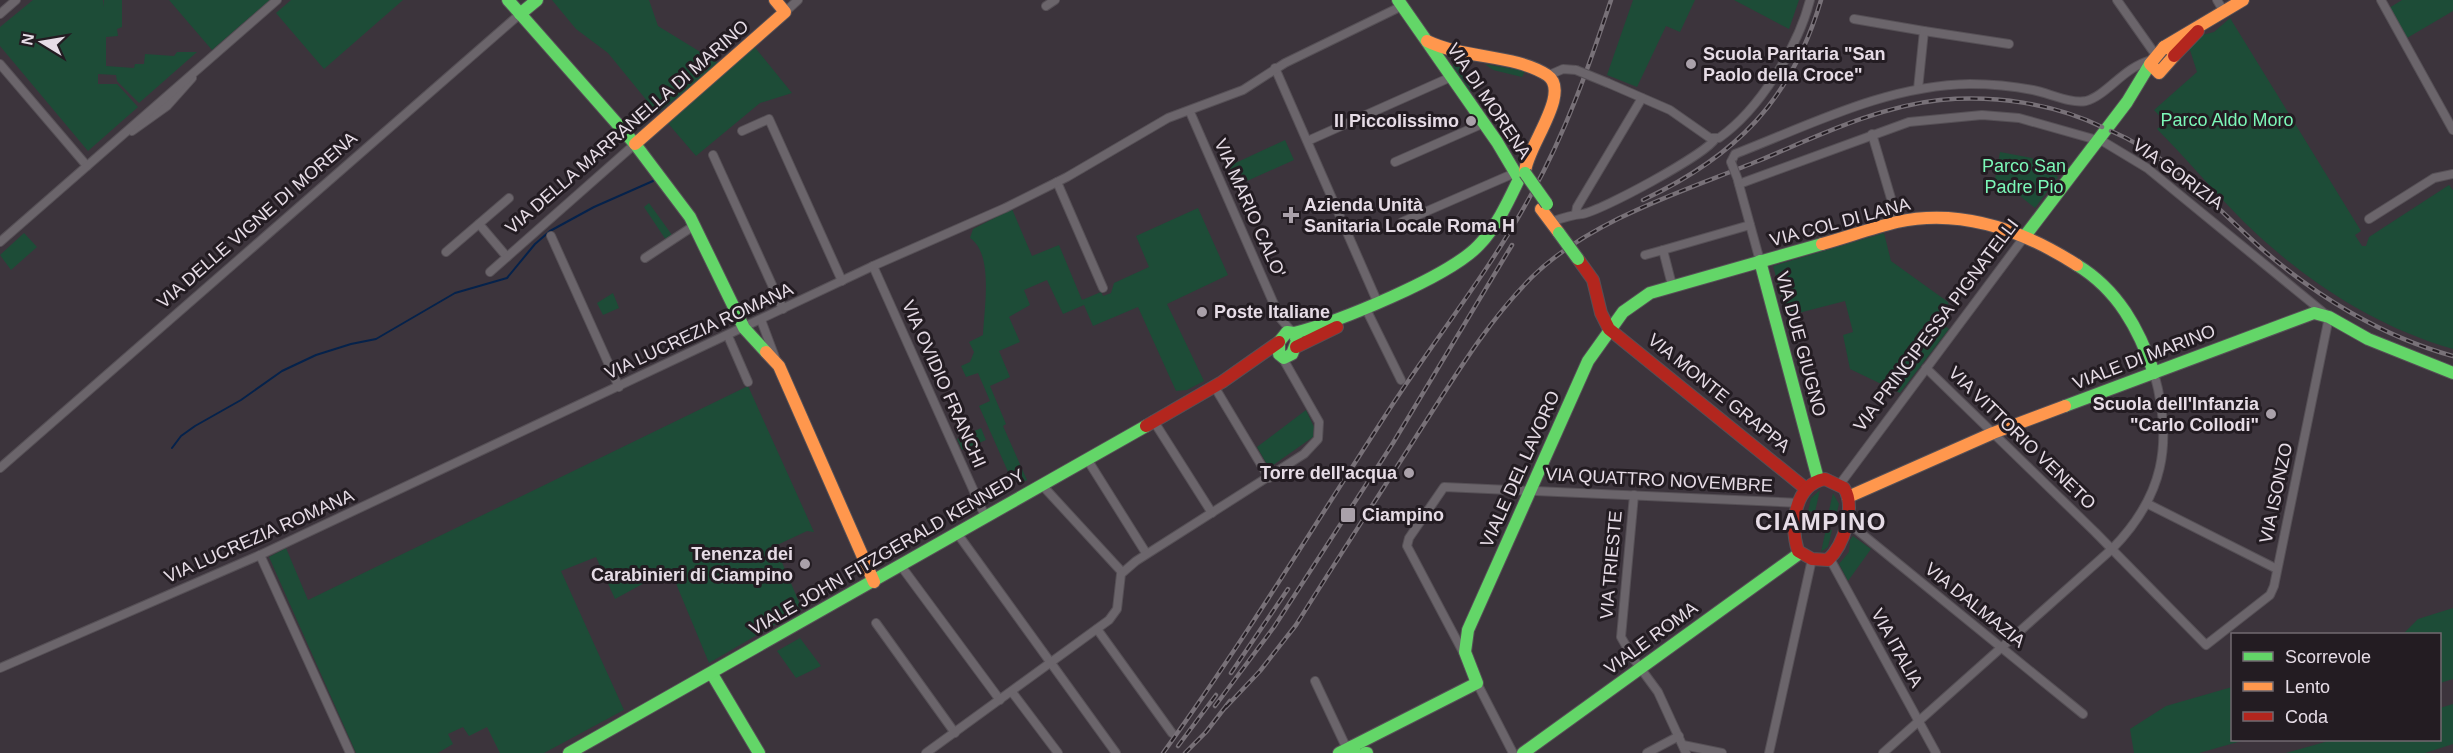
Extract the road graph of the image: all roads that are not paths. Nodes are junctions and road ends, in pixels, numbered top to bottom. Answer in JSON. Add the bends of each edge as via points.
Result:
{"nodes":[{"id":1,"x":16,"y":0,"type":"edge"},
{"id":2,"x":277,"y":0,"type":"edge"},
{"id":3,"x":508,"y":0,"type":"edge"},
{"id":4,"x":537,"y":0,"type":"edge"},
{"id":5,"x":775,"y":0,"type":"edge"},
{"id":6,"x":798,"y":0,"type":"edge"},
{"id":7,"x":1055,"y":0,"type":"edge"},
{"id":8,"x":1810,"y":0,"type":"edge"},
{"id":9,"x":2117,"y":0,"type":"edge"},
{"id":10,"x":2217,"y":0,"type":"edge"},
{"id":11,"x":2243,"y":0,"type":"edge"},
{"id":12,"x":2380,"y":0,"type":"edge"},
{"id":13,"x":1400,"y":3,"type":"edge"},
{"id":14,"x":1046,"y":6,"type":"dead end"},
{"id":15,"x":785,"y":12,"type":"junction"},
{"id":16,"x":2224,"y":12,"type":"junction"},
{"id":17,"x":0,"y":14,"type":"edge"},
{"id":18,"x":520,"y":14,"type":"junction"},
{"id":19,"x":1854,"y":19,"type":"dead end"},
{"id":20,"x":1924,"y":30,"type":"junction"},
{"id":21,"x":1426,"y":40,"type":"junction"},
{"id":22,"x":2009,"y":44,"type":"dead end"},
{"id":23,"x":1460,"y":51,"type":"junction"},
{"id":24,"x":2174,"y":56,"type":"junction"},
{"id":25,"x":2156,"y":60,"type":"junction"},
{"id":26,"x":0,"y":64,"type":"edge"},
{"id":27,"x":1275,"y":68,"type":"junction"},
{"id":28,"x":1449,"y":73,"type":"junction"},
{"id":29,"x":1547,"y":76,"type":"junction"},
{"id":30,"x":1918,"y":89,"type":"junction"},
{"id":31,"x":1642,"y":98,"type":"junction"},
{"id":32,"x":1190,"y":112,"type":"junction"},
{"id":33,"x":1484,"y":123,"type":"junction"},
{"id":34,"x":2453,"y":130,"type":"edge"},
{"id":35,"x":742,"y":131,"type":"dead end"},
{"id":36,"x":1872,"y":134,"type":"junction"},
{"id":37,"x":1312,"y":139,"type":"dead end"},
{"id":38,"x":1715,"y":139,"type":"junction"},
{"id":39,"x":2098,"y":140,"type":"junction"},
{"id":40,"x":1497,"y":142,"type":"junction"},
{"id":41,"x":635,"y":144,"type":"junction"},
{"id":42,"x":1531,"y":148,"type":"junction"},
{"id":43,"x":713,"y":155,"type":"dead end"},
{"id":44,"x":1395,"y":162,"type":"dead end"},
{"id":45,"x":87,"y":166,"type":"junction"},
{"id":46,"x":2453,"y":174,"type":"edge"},
{"id":47,"x":1520,"y":175,"type":"junction"},
{"id":48,"x":1057,"y":182,"type":"junction"},
{"id":49,"x":1738,"y":182,"type":"junction"},
{"id":50,"x":509,"y":198,"type":"dead end"},
{"id":51,"x":1576,"y":213,"type":"junction"},
{"id":52,"x":2370,"y":219,"type":"dead end"},
{"id":53,"x":1402,"y":222,"type":"dead end"},
{"id":54,"x":1898,"y":222,"type":"junction"},
{"id":55,"x":478,"y":224,"type":"junction"},
{"id":56,"x":695,"y":225,"type":"junction"},
{"id":57,"x":1750,"y":225,"type":"junction"},
{"id":58,"x":1555,"y":228,"type":"junction"},
{"id":59,"x":551,"y":236,"type":"dead end"},
{"id":60,"x":2025,"y":236,"type":"junction"},
{"id":61,"x":0,"y":242,"type":"edge"},
{"id":62,"x":1663,"y":250,"type":"junction"},
{"id":63,"x":446,"y":252,"type":"dead end"},
{"id":64,"x":1645,"y":255,"type":"dead end"},
{"id":65,"x":507,"y":257,"type":"junction"},
{"id":66,"x":645,"y":258,"type":"dead end"},
{"id":67,"x":1760,"y":261,"type":"junction"},
{"id":68,"x":873,"y":266,"type":"junction"},
{"id":69,"x":489,"y":272,"type":"dead end"},
{"id":70,"x":842,"y":281,"type":"junction"},
{"id":71,"x":1672,"y":285,"type":"junction"},
{"id":72,"x":1103,"y":288,"type":"dead end"},
{"id":73,"x":1377,"y":301,"type":"junction"},
{"id":74,"x":1365,"y":308,"type":"junction"},
{"id":75,"x":783,"y":309,"type":"junction"},
{"id":76,"x":2329,"y":317,"type":"junction"},
{"id":77,"x":761,"y":320,"type":"junction"},
{"id":78,"x":744,"y":328,"type":"junction"},
{"id":79,"x":1609,"y":328,"type":"junction"},
{"id":80,"x":728,"y":336,"type":"junction"},
{"id":81,"x":1287,"y":336,"type":"junction"},
{"id":82,"x":1288,"y":353,"type":"junction"},
{"id":83,"x":779,"y":366,"type":"junction"},
{"id":84,"x":1926,"y":368,"type":"junction"},
{"id":85,"x":2154,"y":373,"type":"junction"},
{"id":86,"x":2453,"y":373,"type":"edge"},
{"id":87,"x":1401,"y":380,"type":"dead end"},
{"id":88,"x":748,"y":382,"type":"dead end"},
{"id":89,"x":1218,"y":384,"type":"junction"},
{"id":90,"x":619,"y":387,"type":"junction"},
{"id":91,"x":1153,"y":420,"type":"junction"},
{"id":92,"x":1993,"y":433,"type":"junction"},
{"id":93,"x":1087,"y":459,"type":"junction"},
{"id":94,"x":0,"y":468,"type":"edge"},
{"id":95,"x":1269,"y":478,"type":"junction"},
{"id":96,"x":1818,"y":479,"type":"junction"},
{"id":97,"x":1041,"y":484,"type":"junction"},
{"id":98,"x":1840,"y":484,"type":"junction"},
{"id":99,"x":1805,"y":488,"type":"junction"},
{"id":100,"x":1531,"y":490,"type":"junction"},
{"id":101,"x":1634,"y":495,"type":"junction"},
{"id":102,"x":1848,"y":497,"type":"junction"},
{"id":103,"x":1800,"y":503,"type":"junction"},
{"id":104,"x":2148,"y":504,"type":"junction"},
{"id":105,"x":1212,"y":513,"type":"junction"},
{"id":106,"x":986,"y":516,"type":"junction"},
{"id":107,"x":1846,"y":521,"type":"junction"},
{"id":108,"x":957,"y":533,"type":"junction"},
{"id":109,"x":2112,"y":549,"type":"junction"},
{"id":110,"x":1146,"y":553,"type":"junction"},
{"id":111,"x":1800,"y":553,"type":"junction"},
{"id":112,"x":261,"y":555,"type":"junction"},
{"id":113,"x":1830,"y":559,"type":"junction"},
{"id":114,"x":1812,"y":560,"type":"junction"},
{"id":115,"x":901,"y":566,"type":"junction"},
{"id":116,"x":2277,"y":569,"type":"junction"},
{"id":117,"x":1122,"y":572,"type":"junction"},
{"id":118,"x":874,"y":582,"type":"junction"},
{"id":119,"x":876,"y":623,"type":"dead end"},
{"id":120,"x":1468,"y":627,"type":"junction"},
{"id":121,"x":1097,"y":629,"type":"junction"},
{"id":122,"x":1450,"y":629,"type":"junction"},
{"id":123,"x":2206,"y":645,"type":"joint"},
{"id":124,"x":2002,"y":648,"type":"junction"},
{"id":125,"x":1463,"y":652,"type":"junction"},
{"id":126,"x":1051,"y":662,"type":"junction"},
{"id":127,"x":0,"y":668,"type":"edge"},
{"id":128,"x":1640,"y":668,"type":"junction"},
{"id":129,"x":712,"y":674,"type":"junction"},
{"id":130,"x":1315,"y":681,"type":"dead end"},
{"id":131,"x":1477,"y":683,"type":"junction"},
{"id":132,"x":1012,"y":692,"type":"junction"},
{"id":133,"x":1000,"y":700,"type":"junction"},
{"id":134,"x":2083,"y":714,"type":"dead end"},
{"id":135,"x":1918,"y":721,"type":"junction"},
{"id":136,"x":955,"y":733,"type":"junction"},
{"id":137,"x":1172,"y":733,"type":"dead end"},
{"id":138,"x":1678,"y":736,"type":"junction"},
{"id":139,"x":1685,"y":749,"type":"edge"},
{"id":140,"x":1365,"y":750,"type":"edge"},
{"id":141,"x":1347,"y":751,"type":"edge"},
{"id":142,"x":350,"y":753,"type":"edge"},
{"id":143,"x":569,"y":753,"type":"edge"},
{"id":144,"x":759,"y":753,"type":"edge"},
{"id":145,"x":926,"y":753,"type":"edge"},
{"id":146,"x":1058,"y":753,"type":"edge"},
{"id":147,"x":1116,"y":753,"type":"edge"},
{"id":148,"x":1513,"y":753,"type":"edge"},
{"id":149,"x":1523,"y":753,"type":"edge"},
{"id":150,"x":1647,"y":753,"type":"edge"},
{"id":151,"x":1722,"y":753,"type":"edge"},
{"id":152,"x":1768,"y":753,"type":"edge"},
{"id":153,"x":1883,"y":753,"type":"edge"},
{"id":154,"x":1936,"y":753,"type":"edge"}],
"edges":[{"from":1,"to":17,"type":"street"},
{"from":2,"to":45,"type":"street","via":[[198,69],[162,110]]},
{"from":3,"to":18,"type":"street"},
{"from":4,"to":18,"type":"street","name":"VIA DELLE VIGNE DI MORENA"},
{"from":5,"to":15,"type":"street"},
{"from":6,"to":15,"type":"street","name":"VIA DELLA MARRANELLA DI MARINO"},
{"from":7,"to":14,"type":"street"},
{"from":8,"to":38,"type":"street","via":[[1800,30],[1775,75],[1740,118]]},
{"from":9,"to":25,"type":"street"},
{"from":10,"to":16,"type":"street"},
{"from":11,"to":16,"type":"street"},
{"from":12,"to":34,"type":"street"},
{"from":13,"to":21,"type":"street","name":"VIA DI MORENA"},
{"from":13,"to":27,"type":"street","name":"VIA LUCREZIA ROMANA"},
{"from":15,"to":41,"type":"street","name":"VIA DELLA MARRANELLA DI MARINO"},
{"from":16,"to":24,"type":"street","name":"VIA PRINCIPESSA PIGNATELLI"},
{"from":16,"to":25,"type":"street"},
{"from":18,"to":41,"type":"street"},
{"from":18,"to":94,"type":"street","name":"VIA DELLE VIGNE DI MORENA"},
{"from":19,"to":20,"type":"street"},
{"from":20,"to":22,"type":"street"},
{"from":20,"to":30,"type":"street"},
{"from":21,"to":23,"type":"street"},
{"from":21,"to":28,"type":"street","name":"VIA DI MORENA"},
{"from":23,"to":28,"type":"street","via":[[1452,57]]},
{"from":23,"to":29,"type":"street","via":[[1533,68]]},
{"from":24,"to":25,"type":"street","name":"VIA PRINCIPESSA PIGNATELLI"},
{"from":24,"to":25,"type":"street","via":[[2171,49]]},
{"from":25,"to":30,"type":"street","via":[[2136,65],[2098,95],[2083,101],[1999,85]]},
{"from":25,"to":39,"type":"street","name":"VIA PRINCIPESSA PIGNATELLI"},
{"from":26,"to":45,"type":"street"},
{"from":27,"to":32,"type":"street","name":"VIA LUCREZIA ROMANA","via":[[1246,88]]},
{"from":27,"to":73,"type":"street"},
{"from":28,"to":33,"type":"street","name":"VIA DI MORENA"},
{"from":28,"to":37,"type":"street"},
{"from":29,"to":31,"type":"street","bridge":true,"via":[[1563,69],[1576,70]]},
{"from":29,"to":42,"type":"street","name":"VIALE JOHN FITZGERALD KENNEDY","via":[[1554,98]]},
{"from":30,"to":49,"type":"street","name":"VIA DUE GIUGNO","bridge":true,"via":[[1881,98],[1735,154],[1731,162]]},
{"from":31,"to":38,"type":"street"},
{"from":31,"to":51,"type":"street"},
{"from":32,"to":48,"type":"street","name":"VIA LUCREZIA ROMANA","via":[[1172,116],[1139,133]]},
{"from":32,"to":81,"type":"street","name":"VIA MARIO CALO'"},
{"from":33,"to":40,"type":"street","name":"VIA DI MORENA"},
{"from":33,"to":44,"type":"street"},
{"from":35,"to":70,"type":"street","via":[[769,118]]},
{"from":36,"to":39,"type":"street","name":"VIA GORIZIA","via":[[1929,118],[1995,115]]},
{"from":36,"to":49,"type":"street","name":"VIA GORIZIA"},
{"from":36,"to":54,"type":"street"},
{"from":38,"to":51,"type":"street","via":[[1695,157],[1663,176],[1582,214]]},
{"from":39,"to":60,"type":"street","name":"VIA PRINCIPESSA PIGNATELLI"},
{"from":39,"to":76,"type":"street","name":"VIA GORIZIA","via":[[2152,172]]},
{"from":40,"to":42,"type":"street","via":[[1515,153]]},
{"from":40,"to":47,"type":"street","name":"VIA DI MORENA"},
{"from":41,"to":56,"type":"street"},
{"from":41,"to":65,"type":"street","name":"VIA DELLA MARRANELLA DI MARINO"},
{"from":42,"to":47,"type":"street","name":"VIALE JOHN FITZGERALD KENNEDY"},
{"from":43,"to":75,"type":"street"},
{"from":45,"to":61,"type":"street"},
{"from":46,"to":52,"type":"street","via":[[2434,178]]},
{"from":47,"to":53,"type":"street"},
{"from":47,"to":58,"type":"street","name":"VIA DI MORENA"},
{"from":47,"to":73,"type":"street","name":"VIALE JOHN FITZGERALD KENNEDY","via":[[1493,226],[1471,253]]},
{"from":48,"to":68,"type":"street","name":"VIA LUCREZIA ROMANA"},
{"from":48,"to":72,"type":"street"},
{"from":49,"to":57,"type":"street","name":"VIA DUE GIUGNO"},
{"from":50,"to":55,"type":"street","name":"VIA DELLA MARRANELLA DI MARINO"},
{"from":51,"to":58,"type":"street"},
{"from":54,"to":60,"type":"street","name":"VIA COL DI LANA","via":[[1952,218]]},
{"from":54,"to":67,"type":"street","name":"VIA COL DI LANA"},
{"from":55,"to":63,"type":"street","name":"VIA DELLA MARRANELLA DI MARINO"},
{"from":55,"to":65,"type":"street","name":"VIA DELLA MARRANELLA DI MARINO"},
{"from":56,"to":66,"type":"street"},
{"from":56,"to":78,"type":"street"},
{"from":57,"to":62,"type":"street"},
{"from":57,"to":67,"type":"street","name":"VIA DUE GIUGNO"},
{"from":58,"to":79,"type":"street","name":"VIA DI MORENA","bridge":true,"via":[[1593,280]]},
{"from":59,"to":90,"type":"street"},
{"from":60,"to":84,"type":"street","name":"VIA PRINCIPESSA PIGNATELLI"},
{"from":60,"to":85,"type":"street","name":"VIA COL DI LANA","via":[[2075,264],[2117,299],[2136,326]]},
{"from":62,"to":64,"type":"street"},
{"from":62,"to":71,"type":"street"},
{"from":65,"to":69,"type":"street","name":"VIA DELLA MARRANELLA DI MARINO"},
{"from":67,"to":71,"type":"street","name":"VIA COL DI LANA"},
{"from":67,"to":96,"type":"street","name":"VIA DUE GIUGNO"},
{"from":68,"to":70,"type":"street","name":"VIA LUCREZIA ROMANA"},
{"from":68,"to":106,"type":"street","name":"VIA OVIDIO FRANCHI"},
{"from":70,"to":75,"type":"street","name":"VIA LUCREZIA ROMANA"},
{"from":71,"to":79,"type":"street","name":"VIALE DEL LAVORO","via":[[1636,301]]},
{"from":73,"to":74,"type":"street","name":"VIALE JOHN FITZGERALD KENNEDY"},
{"from":74,"to":81,"type":"street","name":"VIALE JOHN FITZGERALD KENNEDY"},
{"from":74,"to":82,"type":"street","name":"VIALE JOHN FITZGERALD KENNEDY"},
{"from":74,"to":87,"type":"street"},
{"from":75,"to":77,"type":"street","name":"VIA LUCREZIA ROMANA"},
{"from":76,"to":85,"type":"street","name":"VIALE DI MARINO","via":[[2304,315]]},
{"from":76,"to":86,"type":"street","name":"VIALE DI MARINO","via":[[2367,339]]},
{"from":76,"to":116,"type":"street","name":"VIA ISONZO"},
{"from":77,"to":78,"type":"street","name":"VIA LUCREZIA ROMANA"},
{"from":77,"to":83,"type":"street"},
{"from":78,"to":80,"type":"street","name":"VIA LUCREZIA ROMANA"},
{"from":78,"to":83,"type":"street"},
{"from":79,"to":99,"type":"street","name":"VIA MONTE GRAPPA"},
{"from":79,"to":100,"type":"street","name":"VIALE DEL LAVORO","via":[[1581,375]]},
{"from":80,"to":88,"type":"street"},
{"from":80,"to":90,"type":"street","name":"VIA LUCREZIA ROMANA"},
{"from":81,"to":82,"type":"street"},
{"from":81,"to":82,"type":"street","via":[[1297,341]]},
{"from":81,"to":89,"type":"street","name":"VIALE JOHN FITZGERALD KENNEDY"},
{"from":82,"to":89,"type":"street","name":"VIALE JOHN FITZGERALD KENNEDY"},
{"from":82,"to":95,"type":"street","via":[[1291,370],[1319,422],[1320,434],[1315,445]]},
{"from":83,"to":118,"type":"street"},
{"from":84,"to":92,"type":"street","name":"VIA VITTORIO VENETO"},
{"from":84,"to":98,"type":"street","name":"VIA PRINCIPESSA PIGNATELLI"},
{"from":85,"to":92,"type":"street","name":"VIALE DI MARINO"},
{"from":85,"to":104,"type":"street","name":"VIA COL DI LANA","via":[[2161,406],[2162,440],[2158,476]]},
{"from":89,"to":91,"type":"street","name":"VIALE JOHN FITZGERALD KENNEDY"},
{"from":89,"to":95,"type":"street"},
{"from":90,"to":112,"type":"street","name":"VIA LUCREZIA ROMANA"},
{"from":91,"to":93,"type":"street","name":"VIALE JOHN FITZGERALD KENNEDY"},
{"from":91,"to":105,"type":"street"},
{"from":92,"to":102,"type":"street","name":"VIALE DI MARINO"},
{"from":92,"to":109,"type":"street","name":"VIA VITTORIO VENETO"},
{"from":93,"to":97,"type":"street","name":"VIALE JOHN FITZGERALD KENNEDY"},
{"from":93,"to":110,"type":"street"},
{"from":95,"to":105,"type":"street"},
{"from":96,"to":98,"type":"street"},
{"from":96,"to":99,"type":"street"},
{"from":97,"to":106,"type":"street","name":"VIALE JOHN FITZGERALD KENNEDY"},
{"from":97,"to":117,"type":"street"},
{"from":98,"to":102,"type":"street"},
{"from":99,"to":103,"type":"street"},
{"from":100,"to":101,"type":"street","name":"VIA QUATTRO NOVEMBRE"},
{"from":100,"to":120,"type":"street","name":"VIALE DEL LAVORO"},
{"from":100,"to":122,"type":"street","name":"VIA QUATTRO NOVEMBRE","via":[[1444,487],[1407,543]]},
{"from":101,"to":103,"type":"street","name":"VIA QUATTRO NOVEMBRE"},
{"from":101,"to":128,"type":"street","name":"VIA TRIESTE","via":[[1621,637]]},
{"from":102,"to":107,"type":"street"},
{"from":103,"to":111,"type":"street","via":[[1794,539]]},
{"from":104,"to":109,"type":"street","name":"VIA COL DI LANA"},
{"from":104,"to":116,"type":"street"},
{"from":105,"to":110,"type":"street"},
{"from":106,"to":108,"type":"street","name":"VIALE JOHN FITZGERALD KENNEDY"},
{"from":107,"to":113,"type":"street","via":[[1840,544]]},
{"from":107,"to":124,"type":"street","name":"VIA DALMAZIA"},
{"from":108,"to":115,"type":"street","name":"VIALE JOHN FITZGERALD KENNEDY"},
{"from":108,"to":126,"type":"street"},
{"from":109,"to":123,"type":"street","name":"VIA VITTORIO VENETO"},
{"from":109,"to":124,"type":"street","name":"VIA COL DI LANA"},
{"from":110,"to":117,"type":"street"},
{"from":111,"to":114,"type":"street"},
{"from":111,"to":128,"type":"street","name":"VIALE ROMA"},
{"from":112,"to":127,"type":"street","name":"VIA LUCREZIA ROMANA"},
{"from":112,"to":142,"type":"street"},
{"from":113,"to":114,"type":"street"},
{"from":113,"to":135,"type":"street","name":"VIA ITALIA"},
{"from":114,"to":152,"type":"street"},
{"from":115,"to":118,"type":"street","name":"VIALE JOHN FITZGERALD KENNEDY"},
{"from":115,"to":133,"type":"street"},
{"from":116,"to":123,"type":"street","name":"VIA ISONZO","via":[[2270,596]]},
{"from":117,"to":121,"type":"street","via":[[1117,609]]},
{"from":118,"to":129,"type":"street","name":"VIALE JOHN FITZGERALD KENNEDY"},
{"from":119,"to":136,"type":"street"},
{"from":120,"to":122,"type":"street"},
{"from":120,"to":125,"type":"street","name":"VIALE DEL LAVORO"},
{"from":121,"to":126,"type":"street"},
{"from":121,"to":137,"type":"street"},
{"from":122,"to":125,"type":"street"},
{"from":124,"to":134,"type":"street","name":"VIA DALMAZIA"},
{"from":124,"to":135,"type":"street","name":"VIA COL DI LANA"},
{"from":125,"to":131,"type":"street"},
{"from":126,"to":132,"type":"street"},
{"from":126,"to":147,"type":"street"},
{"from":128,"to":138,"type":"street","via":[[1666,707]]},
{"from":128,"to":149,"type":"street","name":"VIALE ROMA"},
{"from":129,"to":143,"type":"street","name":"VIALE JOHN FITZGERALD KENNEDY"},
{"from":129,"to":144,"type":"street"},
{"from":130,"to":141,"type":"street"},
{"from":131,"to":140,"type":"street","via":[[1375,735]]},
{"from":131,"to":148,"type":"street"},
{"from":132,"to":133,"type":"street"},
{"from":132,"to":146,"type":"street"},
{"from":133,"to":136,"type":"street"},
{"from":135,"to":153,"type":"street","name":"VIA COL DI LANA"},
{"from":135,"to":154,"type":"street","name":"VIA ITALIA"},
{"from":136,"to":145,"type":"street"},
{"from":138,"to":139,"type":"street"},
{"from":138,"to":150,"type":"street"},
{"from":139,"to":151,"type":"street"},
{"from":140,"to":141,"type":"street"}]}
